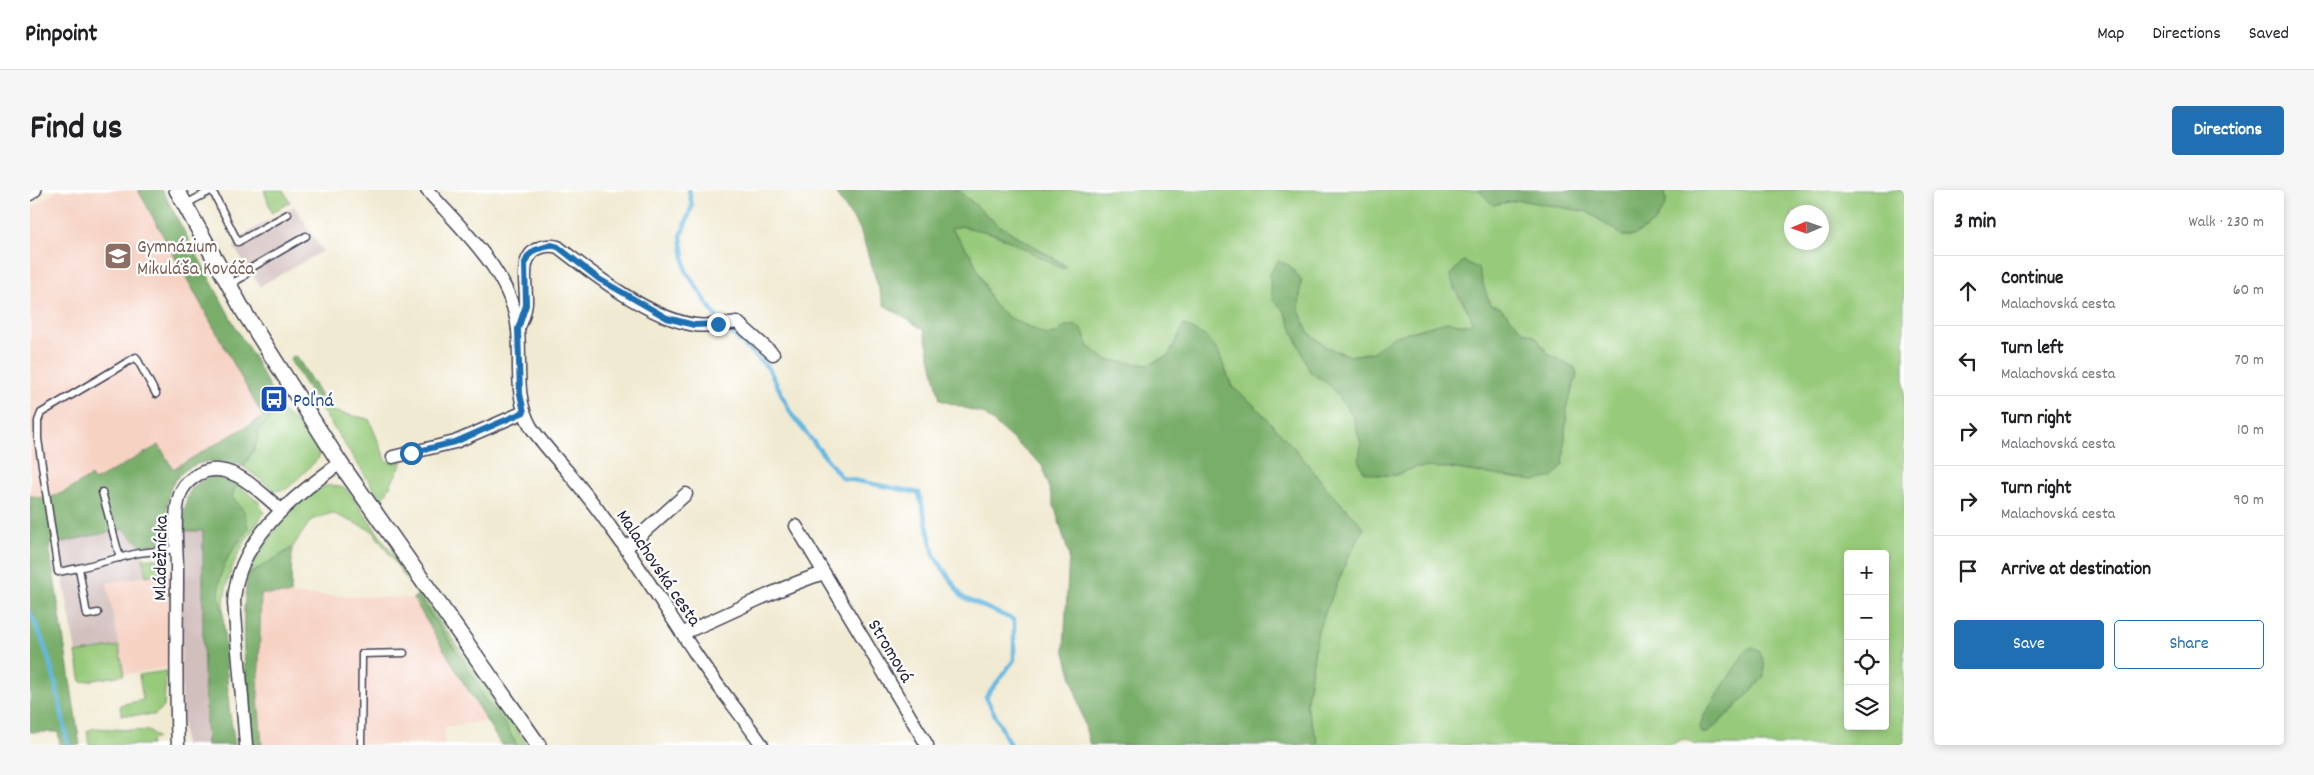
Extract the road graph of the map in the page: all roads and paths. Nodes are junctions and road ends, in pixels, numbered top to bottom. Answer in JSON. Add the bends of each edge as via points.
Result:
{"nodes":[{"id":1,"x":36,"y":190,"type":"edge"},
{"id":2,"x":177,"y":190,"type":"edge"},
{"id":3,"x":212,"y":190,"type":"edge"},
{"id":4,"x":427,"y":190,"type":"edge"},
{"id":5,"x":30,"y":194,"type":"edge"},
{"id":6,"x":185,"y":205,"type":"junction"},
{"id":7,"x":288,"y":214,"type":"dead end"},
{"id":8,"x":306,"y":236,"type":"dead end"},
{"id":9,"x":229,"y":285,"type":"junction"},
{"id":10,"x":518,"y":329,"type":"junction"},
{"id":11,"x":773,"y":354,"type":"dead end"},
{"id":12,"x":156,"y":394,"type":"dead end"},
{"id":13,"x":524,"y":412,"type":"junction"},
{"id":14,"x":393,"y":457,"type":"dead end"},
{"id":15,"x":340,"y":463,"type":"junction"},
{"id":16,"x":102,"y":492,"type":"dead end"},
{"id":17,"x":686,"y":494,"type":"dead end"},
{"id":18,"x":281,"y":510,"type":"junction"},
{"id":19,"x":796,"y":526,"type":"dead end"},
{"id":20,"x":626,"y":548,"type":"junction"},
{"id":21,"x":177,"y":549,"type":"junction"},
{"id":22,"x":120,"y":558,"type":"junction"},
{"id":23,"x":79,"y":568,"type":"junction"},
{"id":24,"x":824,"y":573,"type":"junction"},
{"id":25,"x":98,"y":613,"type":"dead end"},
{"id":26,"x":683,"y":633,"type":"junction"},
{"id":27,"x":404,"y":653,"type":"dead end"},
{"id":28,"x":178,"y":745,"type":"edge"},
{"id":29,"x":246,"y":745,"type":"edge"},
{"id":30,"x":360,"y":745,"type":"edge"},
{"id":31,"x":538,"y":745,"type":"edge"},
{"id":32,"x":762,"y":745,"type":"edge"},
{"id":33,"x":927,"y":745,"type":"edge"}],
"edges":[{"from":1,"to":5,"type":"street"},
{"from":2,"to":6,"type":"street"},
{"from":3,"to":6,"type":"lane"},
{"from":3,"to":7,"type":"lane","via":[[238,242]]},
{"from":4,"to":10,"type":"street","name":"Malachovská cesta","via":[[489,260],[503,281]]},
{"from":6,"to":9,"type":"street"},
{"from":8,"to":9,"type":"lane","via":[[251,268]]},
{"from":9,"to":15,"type":"street"},
{"from":10,"to":11,"type":"street","name":"Malachovská cesta","via":[[526,305],[525,263],[535,250],[551,245],[599,279],[667,318],[694,325],[737,322]]},
{"from":10,"to":13,"type":"street","name":"Malachovská cesta","via":[[520,394]]},
{"from":12,"to":23,"type":"lane","via":[[136,357],[42,412],[38,420],[58,572]]},
{"from":13,"to":14,"type":"street","via":[[455,442]]},
{"from":13,"to":20,"type":"street","name":"Malachovská cesta","via":[[531,426]]},
{"from":15,"to":18,"type":"street"},
{"from":15,"to":31,"type":"street"},
{"from":16,"to":22,"type":"lane"},
{"from":17,"to":20,"type":"street"},
{"from":18,"to":21,"type":"street","name":"Mládežnícka","via":[[239,476],[214,470],[199,474],[182,490],[178,507]]},
{"from":18,"to":29,"type":"street","via":[[256,542],[242,567],[234,594]]},
{"from":19,"to":24,"type":"street","name":"Stromová"},
{"from":20,"to":26,"type":"street","name":"Malachovská cesta"},
{"from":21,"to":22,"type":"lane"},
{"from":21,"to":28,"type":"street","name":"Mládežnícka"},
{"from":22,"to":23,"type":"lane"},
{"from":23,"to":25,"type":"lane","via":[[87,615]]},
{"from":24,"to":26,"type":"street"},
{"from":24,"to":33,"type":"street","name":"Stromová"},
{"from":26,"to":32,"type":"street","name":"Malachovská cesta"},
{"from":27,"to":30,"type":"lane","via":[[362,654]]}]}
